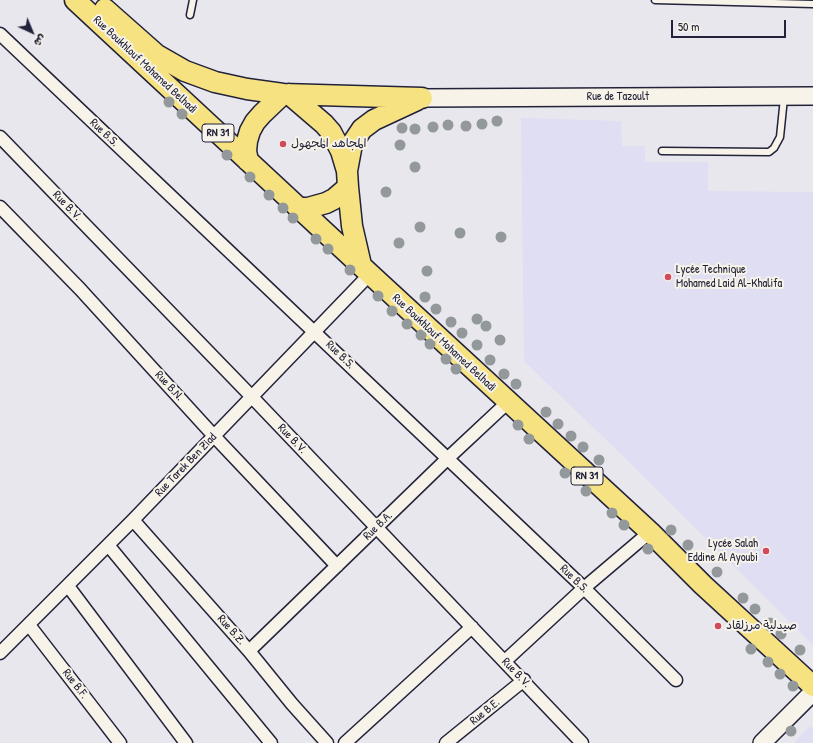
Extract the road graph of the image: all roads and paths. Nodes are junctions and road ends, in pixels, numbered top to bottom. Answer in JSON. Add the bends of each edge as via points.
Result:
{"nodes":[{"id":1,"x":75,"y":0,"type":"edge"},
{"id":2,"x":94,"y":0,"type":"edge"},
{"id":3,"x":193,"y":0,"type":"edge"},
{"id":4,"x":655,"y":0,"type":"edge"},
{"id":5,"x":813,"y":4,"type":"edge"},
{"id":6,"x":190,"y":15,"type":"dead end"},
{"id":7,"x":0,"y":34,"type":"edge"},
{"id":8,"x":286,"y":94,"type":"junction"},
{"id":9,"x":784,"y":96,"type":"junction"},
{"id":10,"x":813,"y":96,"type":"edge"},
{"id":11,"x":422,"y":98,"type":"junction"},
{"id":12,"x":0,"y":137,"type":"edge"},
{"id":13,"x":662,"y":151,"type":"dead end"},
{"id":14,"x":248,"y":161,"type":"junction"},
{"id":15,"x":348,"y":179,"type":"junction"},
{"id":16,"x":0,"y":207,"type":"edge"},
{"id":17,"x":298,"y":208,"type":"junction"},
{"id":18,"x":365,"y":270,"type":"junction"},
{"id":19,"x":315,"y":332,"type":"junction"},
{"id":20,"x":252,"y":397,"type":"junction"},
{"id":21,"x":508,"y":402,"type":"junction"},
{"id":22,"x":214,"y":436,"type":"junction"},
{"id":23,"x":447,"y":459,"type":"junction"},
{"id":24,"x":133,"y":520,"type":"junction"},
{"id":25,"x":377,"y":528,"type":"junction"},
{"id":26,"x":650,"y":532,"type":"junction"},
{"id":27,"x":108,"y":545,"type":"junction"},
{"id":28,"x":337,"y":566,"type":"junction"},
{"id":29,"x":68,"y":586,"type":"junction"},
{"id":30,"x":584,"y":588,"type":"junction"},
{"id":31,"x":29,"y":625,"type":"junction"},
{"id":32,"x":472,"y":627,"type":"junction"},
{"id":33,"x":250,"y":651,"type":"junction"},
{"id":34,"x":0,"y":653,"type":"edge"},
{"id":35,"x":505,"y":661,"type":"junction"},
{"id":36,"x":524,"y":680,"type":"junction"},
{"id":37,"x":676,"y":680,"type":"dead end"},
{"id":38,"x":813,"y":686,"type":"edge"},
{"id":39,"x":813,"y":692,"type":"edge"},
{"id":40,"x":120,"y":743,"type":"edge"},
{"id":41,"x":186,"y":743,"type":"edge"},
{"id":42,"x":271,"y":743,"type":"edge"},
{"id":43,"x":327,"y":743,"type":"edge"},
{"id":44,"x":345,"y":743,"type":"edge"},
{"id":45,"x":446,"y":743,"type":"edge"},
{"id":46,"x":582,"y":743,"type":"edge"},
{"id":47,"x":762,"y":743,"type":"edge"}],
"edges":[{"from":1,"to":14,"type":"main road","name":"Rue Boukhlouf Mohamed Belhadi","number":"RN 31"},
{"from":2,"to":8,"type":"main road","name":"Rue Boukhlouf Mohamed Belhadi","via":[[145,45],[185,71],[215,82]]},
{"from":3,"to":6,"type":"lane"},
{"from":4,"to":5,"type":"lane"},
{"from":7,"to":19,"type":"street","name":"Rue B.S."},
{"from":8,"to":11,"type":"main road","name":"Rue Boukhlouf Mohamed Belhadi"},
{"from":8,"to":14,"type":"main road","via":[[262,114],[250,131],[246,151]]},
{"from":8,"to":15,"type":"main road","via":[[318,118],[330,132],[341,151]]},
{"from":9,"to":10,"type":"main road","name":"Rue de Tazoult"},
{"from":9,"to":11,"type":"main road","name":"Rue de Tazoult"},
{"from":9,"to":13,"type":"lane","via":[[780,137],[769,152]]},
{"from":11,"to":15,"type":"main road","via":[[367,124],[356,136],[352,144]]},
{"from":12,"to":20,"type":"street","name":"Rue B.V."},
{"from":14,"to":17,"type":"main road","name":"Rue Boukhlouf Mohamed Belhadi","number":"RN 31"},
{"from":15,"to":17,"type":"main road","via":[[334,199],[317,206]]},
{"from":15,"to":18,"type":"main road","via":[[352,226]]},
{"from":16,"to":22,"type":"street","name":"Rue B.N.","via":[[80,289]]},
{"from":17,"to":18,"type":"main road","name":"Rue Boukhlouf Mohamed Belhadi","number":"RN 31"},
{"from":18,"to":19,"type":"street","name":"Rue Tarek Ben Ziad"},
{"from":18,"to":21,"type":"main road","name":"Rue Boukhlouf Mohamed Belhadi","number":"RN 31"},
{"from":19,"to":20,"type":"street","name":"Rue Tarek Ben Ziad"},
{"from":19,"to":23,"type":"street","name":"Rue B.S."},
{"from":20,"to":22,"type":"street","name":"Rue Tarek Ben Ziad"},
{"from":20,"to":25,"type":"street","name":"Rue B.V."},
{"from":21,"to":23,"type":"street","name":"Rue B.A."},
{"from":21,"to":26,"type":"main road","name":"Rue Boukhlouf Mohamed Belhadi","number":"RN 31"},
{"from":22,"to":24,"type":"street","name":"Rue Tarek Ben Ziad"},
{"from":22,"to":28,"type":"street","name":"Rue B.N."},
{"from":23,"to":25,"type":"street","name":"Rue B.A."},
{"from":23,"to":30,"type":"street","name":"Rue B.S."},
{"from":24,"to":27,"type":"street","name":"Rue Tarek Ben Ziad"},
{"from":24,"to":33,"type":"street","name":"Rue B.Z."},
{"from":25,"to":28,"type":"street","name":"Rue B.A."},
{"from":25,"to":32,"type":"street","name":"Rue B.V."},
{"from":26,"to":30,"type":"street"},
{"from":26,"to":38,"type":"main road","name":"Rue Boukhlouf Mohamed Belhadi","number":"RN 31","via":[[703,585]]},
{"from":27,"to":29,"type":"street","name":"Rue Tarek Ben Ziad"},
{"from":27,"to":42,"type":"street"},
{"from":28,"to":33,"type":"street","name":"Rue B.A."},
{"from":29,"to":31,"type":"street","name":"Rue Tarek Ben Ziad"},
{"from":29,"to":41,"type":"street"},
{"from":30,"to":35,"type":"street"},
{"from":30,"to":37,"type":"street","name":"Rue B.S."},
{"from":31,"to":34,"type":"street","name":"Rue Tarek Ben Ziad"},
{"from":31,"to":40,"type":"street","name":"Rue B.F."},
{"from":32,"to":35,"type":"street","name":"Rue B.V."},
{"from":32,"to":44,"type":"street"},
{"from":33,"to":43,"type":"street","name":"Rue B.Z."},
{"from":35,"to":36,"type":"street","name":"Rue B.V."},
{"from":36,"to":45,"type":"street","name":"Rue B.E."},
{"from":36,"to":46,"type":"street","name":"Rue B.V."},
{"from":39,"to":47,"type":"main road"}]}
